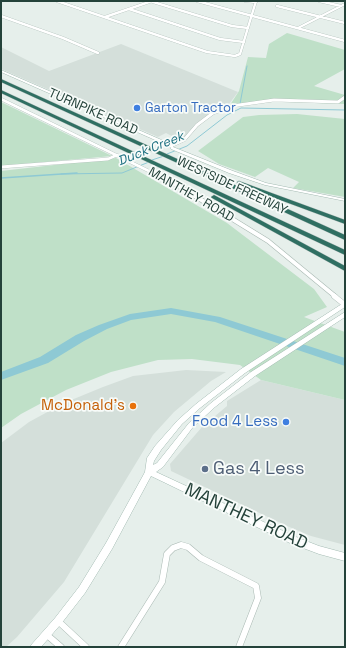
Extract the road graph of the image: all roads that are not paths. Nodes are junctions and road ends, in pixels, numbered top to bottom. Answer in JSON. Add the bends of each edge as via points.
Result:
{"nodes":[{"id":1,"x":57,"y":1,"type":"edge"},
{"id":2,"x":151,"y":1,"type":"edge"},
{"id":3,"x":197,"y":1,"type":"edge"},
{"id":4,"x":245,"y":1,"type":"edge"},
{"id":5,"x":256,"y":1,"type":"edge"},
{"id":6,"x":319,"y":1,"type":"edge"},
{"id":7,"x":277,"y":6,"type":"dead end"},
{"id":8,"x":341,"y":6,"type":"junction"},
{"id":9,"x":345,"y":6,"type":"edge"},
{"id":10,"x":129,"y":9,"type":"junction"},
{"id":11,"x":1,"y":16,"type":"edge"},
{"id":12,"x":252,"y":16,"type":"junction"},
{"id":13,"x":105,"y":17,"type":"junction"},
{"id":14,"x":320,"y":17,"type":"junction"},
{"id":15,"x":345,"y":23,"type":"edge"},
{"id":16,"x":248,"y":28,"type":"junction"},
{"id":17,"x":298,"y":28,"type":"junction"},
{"id":18,"x":345,"y":41,"type":"edge"},
{"id":19,"x":244,"y":42,"type":"junction"},
{"id":20,"x":98,"y":53,"type":"dead end"},
{"id":21,"x":1,"y":71,"type":"edge"},
{"id":22,"x":1,"y":80,"type":"edge"},
{"id":23,"x":1,"y":91,"type":"edge"},
{"id":24,"x":345,"y":97,"type":"edge"},
{"id":25,"x":1,"y":99,"type":"edge"},
{"id":26,"x":172,"y":147,"type":"junction"},
{"id":27,"x":117,"y":155,"type":"junction"},
{"id":28,"x":176,"y":160,"type":"junction"},
{"id":29,"x":1,"y":167,"type":"edge"},
{"id":30,"x":177,"y":174,"type":"junction"},
{"id":31,"x":345,"y":200,"type":"edge"},
{"id":32,"x":345,"y":222,"type":"edge"},
{"id":33,"x":345,"y":238,"type":"edge"},
{"id":34,"x":345,"y":253,"type":"edge"},
{"id":35,"x":345,"y":268,"type":"edge"},
{"id":36,"x":345,"y":304,"type":"edge"},
{"id":37,"x":345,"y":314,"type":"edge"},
{"id":38,"x":323,"y":327,"type":"junction"},
{"id":39,"x":149,"y":472,"type":"junction"},
{"id":40,"x":345,"y":557,"type":"edge"},
{"id":41,"x":58,"y":621,"type":"junction"},
{"id":42,"x":47,"y":635,"type":"junction"},
{"id":43,"x":35,"y":647,"type":"edge"},
{"id":44,"x":61,"y":647,"type":"edge"},
{"id":45,"x":86,"y":647,"type":"edge"},
{"id":46,"x":121,"y":647,"type":"edge"},
{"id":47,"x":239,"y":647,"type":"edge"}],
"edges":[{"from":1,"to":13,"type":"street"},
{"from":2,"to":10,"type":"street"},
{"from":2,"to":16,"type":"street","via":[[232,26]]},
{"from":3,"to":12,"type":"street"},
{"from":4,"to":5,"type":"street"},
{"from":5,"to":12,"type":"street"},
{"from":6,"to":8,"type":"street"},
{"from":7,"to":14,"type":"street"},
{"from":8,"to":9,"type":"street"},
{"from":8,"to":14,"type":"street"},
{"from":10,"to":13,"type":"street"},
{"from":10,"to":19,"type":"street","via":[[220,39]]},
{"from":11,"to":20,"type":"street"},
{"from":12,"to":16,"type":"street"},
{"from":12,"to":17,"type":"street"},
{"from":13,"to":19,"type":"street","via":[[207,52],[238,56]]},
{"from":14,"to":15,"type":"street"},
{"from":14,"to":17,"type":"street"},
{"from":16,"to":19,"type":"street"},
{"from":17,"to":18,"type":"street"},
{"from":21,"to":26,"type":"street","name":"TURNPIKE ROAD"},
{"from":22,"to":28,"type":"highway","name":"WESTSIDE FREEWAY"},
{"from":23,"to":30,"type":"highway","name":"WESTSIDE FREEWAY"},
{"from":24,"to":26,"type":"street","via":[[338,102],[274,100],[232,106],[213,113],[184,140]]},
{"from":25,"to":27,"type":"street","name":"MANTHEY ROAD"},
{"from":26,"to":31,"type":"street","name":"TURNPIKE ROAD","via":[[265,184]]},
{"from":27,"to":29,"type":"street","via":[[108,159]]},
{"from":27,"to":36,"type":"street","name":"MANTHEY ROAD","via":[[177,185],[268,241]]},
{"from":28,"to":32,"type":"highway"},
{"from":28,"to":33,"type":"highway","name":"WESTSIDE FREEWAY"},
{"from":30,"to":34,"type":"highway","name":"WESTSIDE FREEWAY"},
{"from":30,"to":35,"type":"highway"},
{"from":36,"to":38,"type":"street","via":[[324,322]]},
{"from":36,"to":39,"type":"street","via":[[208,397],[180,422],[158,448],[150,460]]},
{"from":37,"to":38,"type":"street"},
{"from":38,"to":39,"type":"street","via":[[208,409],[191,425],[160,465]]},
{"from":39,"to":40,"type":"street","name":"MANTHEY ROAD","via":[[293,540]]},
{"from":39,"to":41,"type":"street","via":[[82,590]]},
{"from":41,"to":42,"type":"street"},
{"from":41,"to":45,"type":"street"},
{"from":42,"to":43,"type":"street"},
{"from":42,"to":44,"type":"street"},
{"from":46,"to":47,"type":"street","via":[[162,582],[167,554],[181,545],[256,586],[258,598]]}]}
